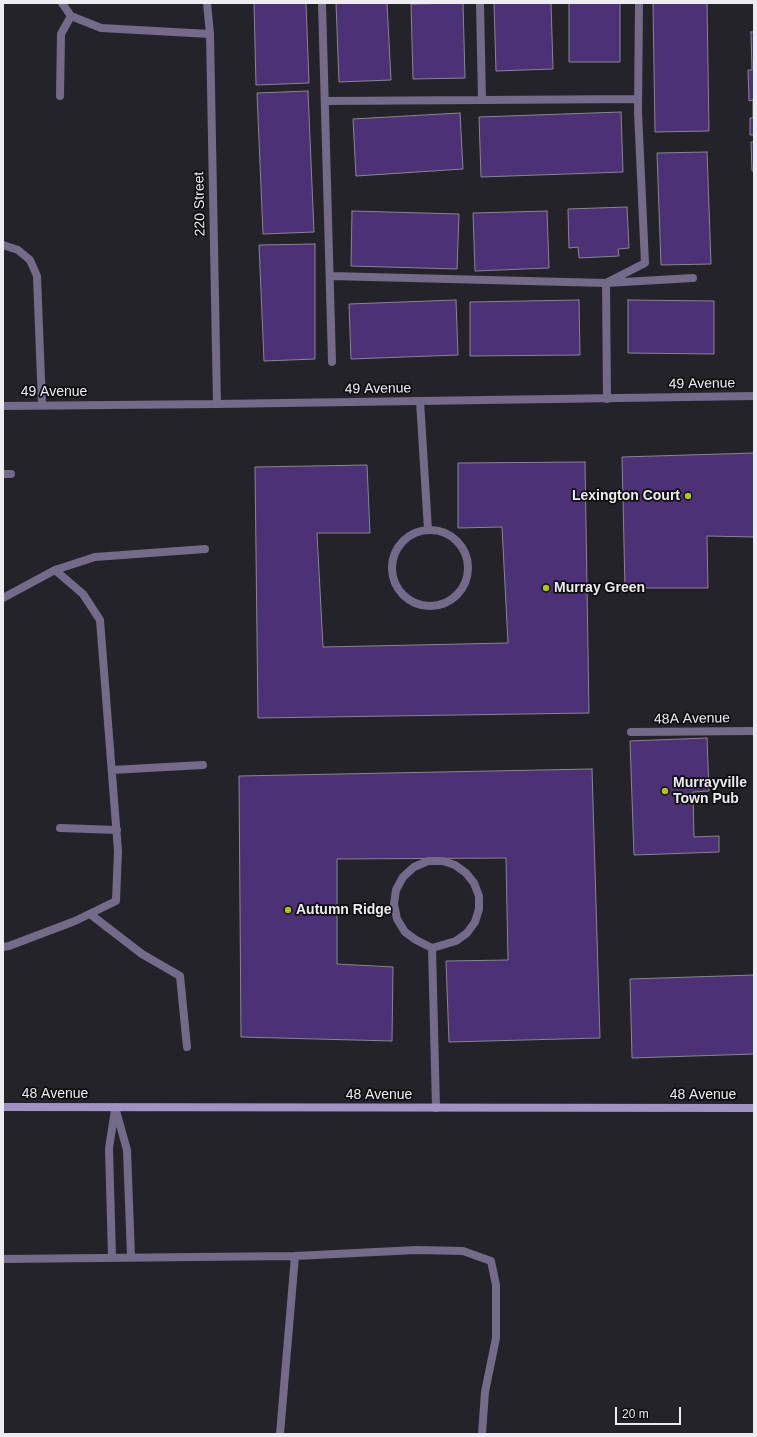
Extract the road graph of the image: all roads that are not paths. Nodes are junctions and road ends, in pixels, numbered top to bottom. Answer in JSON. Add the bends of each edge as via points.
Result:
{"nodes":[{"id":1,"x":62,"y":3,"type":"edge"},
{"id":2,"x":207,"y":3,"type":"edge"},
{"id":3,"x":322,"y":3,"type":"edge"},
{"id":4,"x":480,"y":3,"type":"edge"},
{"id":5,"x":639,"y":3,"type":"edge"},
{"id":6,"x":71,"y":16,"type":"junction"},
{"id":7,"x":210,"y":34,"type":"junction"},
{"id":8,"x":60,"y":96,"type":"dead end"},
{"id":9,"x":638,"y":99,"type":"junction"},
{"id":10,"x":482,"y":100,"type":"junction"},
{"id":11,"x":325,"y":101,"type":"junction"},
{"id":12,"x":3,"y":245,"type":"edge"},
{"id":13,"x":330,"y":276,"type":"junction"},
{"id":14,"x":693,"y":278,"type":"dead end"},
{"id":15,"x":606,"y":283,"type":"junction"},
{"id":16,"x":332,"y":362,"type":"dead end"},
{"id":17,"x":754,"y":396,"type":"edge"},
{"id":18,"x":607,"y":398,"type":"junction"},
{"id":19,"x":420,"y":401,"type":"junction"},
{"id":20,"x":217,"y":404,"type":"junction"},
{"id":21,"x":42,"y":405,"type":"junction"},
{"id":22,"x":3,"y":406,"type":"edge"},
{"id":23,"x":428,"y":530,"type":"junction"},
{"id":24,"x":205,"y":549,"type":"dead end"},
{"id":25,"x":55,"y":570,"type":"junction"},
{"id":26,"x":3,"y":598,"type":"edge"},
{"id":27,"x":754,"y":731,"type":"edge"},
{"id":28,"x":631,"y":732,"type":"dead end"},
{"id":29,"x":203,"y":765,"type":"dead end"},
{"id":30,"x":112,"y":770,"type":"junction"},
{"id":31,"x":60,"y":828,"type":"dead end"},
{"id":32,"x":117,"y":830,"type":"junction"},
{"id":33,"x":90,"y":914,"type":"junction"},
{"id":34,"x":3,"y":946,"type":"edge"},
{"id":35,"x":432,"y":948,"type":"junction"},
{"id":36,"x":187,"y":1047,"type":"dead end"},
{"id":37,"x":3,"y":1107,"type":"edge"},
{"id":38,"x":115,"y":1107,"type":"junction"},
{"id":39,"x":436,"y":1108,"type":"junction"},
{"id":40,"x":754,"y":1108,"type":"edge"},
{"id":41,"x":295,"y":1256,"type":"junction"},
{"id":42,"x":112,"y":1257,"type":"junction"},
{"id":43,"x":131,"y":1257,"type":"junction"},
{"id":44,"x":3,"y":1259,"type":"edge"},
{"id":45,"x":280,"y":1434,"type":"edge"},
{"id":46,"x":482,"y":1434,"type":"edge"}],
"edges":[{"from":1,"to":6,"type":"street"},
{"from":2,"to":7,"type":"street","name":"220 Street"},
{"from":3,"to":11,"type":"street"},
{"from":4,"to":10,"type":"street"},
{"from":5,"to":9,"type":"street"},
{"from":6,"to":7,"type":"street","via":[[101,28]]},
{"from":6,"to":8,"type":"street","via":[[61,34]]},
{"from":7,"to":20,"type":"street","name":"220 Street"},
{"from":9,"to":10,"type":"street"},
{"from":9,"to":15,"type":"street","via":[[645,263]]},
{"from":10,"to":11,"type":"street"},
{"from":11,"to":13,"type":"street"},
{"from":12,"to":21,"type":"street","via":[[18,250],[30,260],[37,276]]},
{"from":13,"to":15,"type":"street"},
{"from":13,"to":16,"type":"street"},
{"from":14,"to":15,"type":"street"},
{"from":15,"to":18,"type":"street"},
{"from":17,"to":18,"type":"street","name":"49 Avenue"},
{"from":18,"to":19,"type":"street","name":"49 Avenue"},
{"from":19,"to":20,"type":"street","name":"49 Avenue"},
{"from":19,"to":23,"type":"street"},
{"from":20,"to":21,"type":"street","name":"49 Avenue"},
{"from":21,"to":22,"type":"street","name":"49 Avenue"},
{"from":23,"to":23,"type":"street","via":[[405,539],[392,561],[392,574],[403,596],[414,603],[426,606],[438,605],[460,592],[466,581],[468,569],[461,545],[452,536]]},
{"from":24,"to":25,"type":"street","via":[[95,557]]},
{"from":25,"to":26,"type":"street"},
{"from":25,"to":30,"type":"street","via":[[83,594],[100,620]]},
{"from":27,"to":28,"type":"street","name":"48A Avenue"},
{"from":29,"to":30,"type":"street"},
{"from":30,"to":32,"type":"street"},
{"from":31,"to":32,"type":"street"},
{"from":32,"to":33,"type":"street","via":[[116,901]]},
{"from":33,"to":34,"type":"street","via":[[9,946]]},
{"from":33,"to":36,"type":"street","via":[[142,954],[180,976]]},
{"from":35,"to":35,"type":"street","via":[[405,932],[397,919],[394,904],[396,890],[403,877],[414,867],[428,861],[443,861],[455,865],[474,883],[479,896],[479,909],[475,922],[467,933],[456,941]]},
{"from":35,"to":39,"type":"street"},
{"from":37,"to":38,"type":"main road","name":"48 Avenue"},
{"from":38,"to":39,"type":"main road","name":"48 Avenue"},
{"from":38,"to":42,"type":"street","via":[[109,1148]]},
{"from":38,"to":43,"type":"street","via":[[127,1150]]},
{"from":39,"to":40,"type":"main road","name":"48 Avenue"},
{"from":41,"to":43,"type":"street"},
{"from":41,"to":45,"type":"street"},
{"from":41,"to":46,"type":"street","via":[[424,1250],[463,1251],[491,1261],[496,1285],[496,1338],[484,1392]]},
{"from":42,"to":43,"type":"street"},
{"from":42,"to":44,"type":"street"}]}
